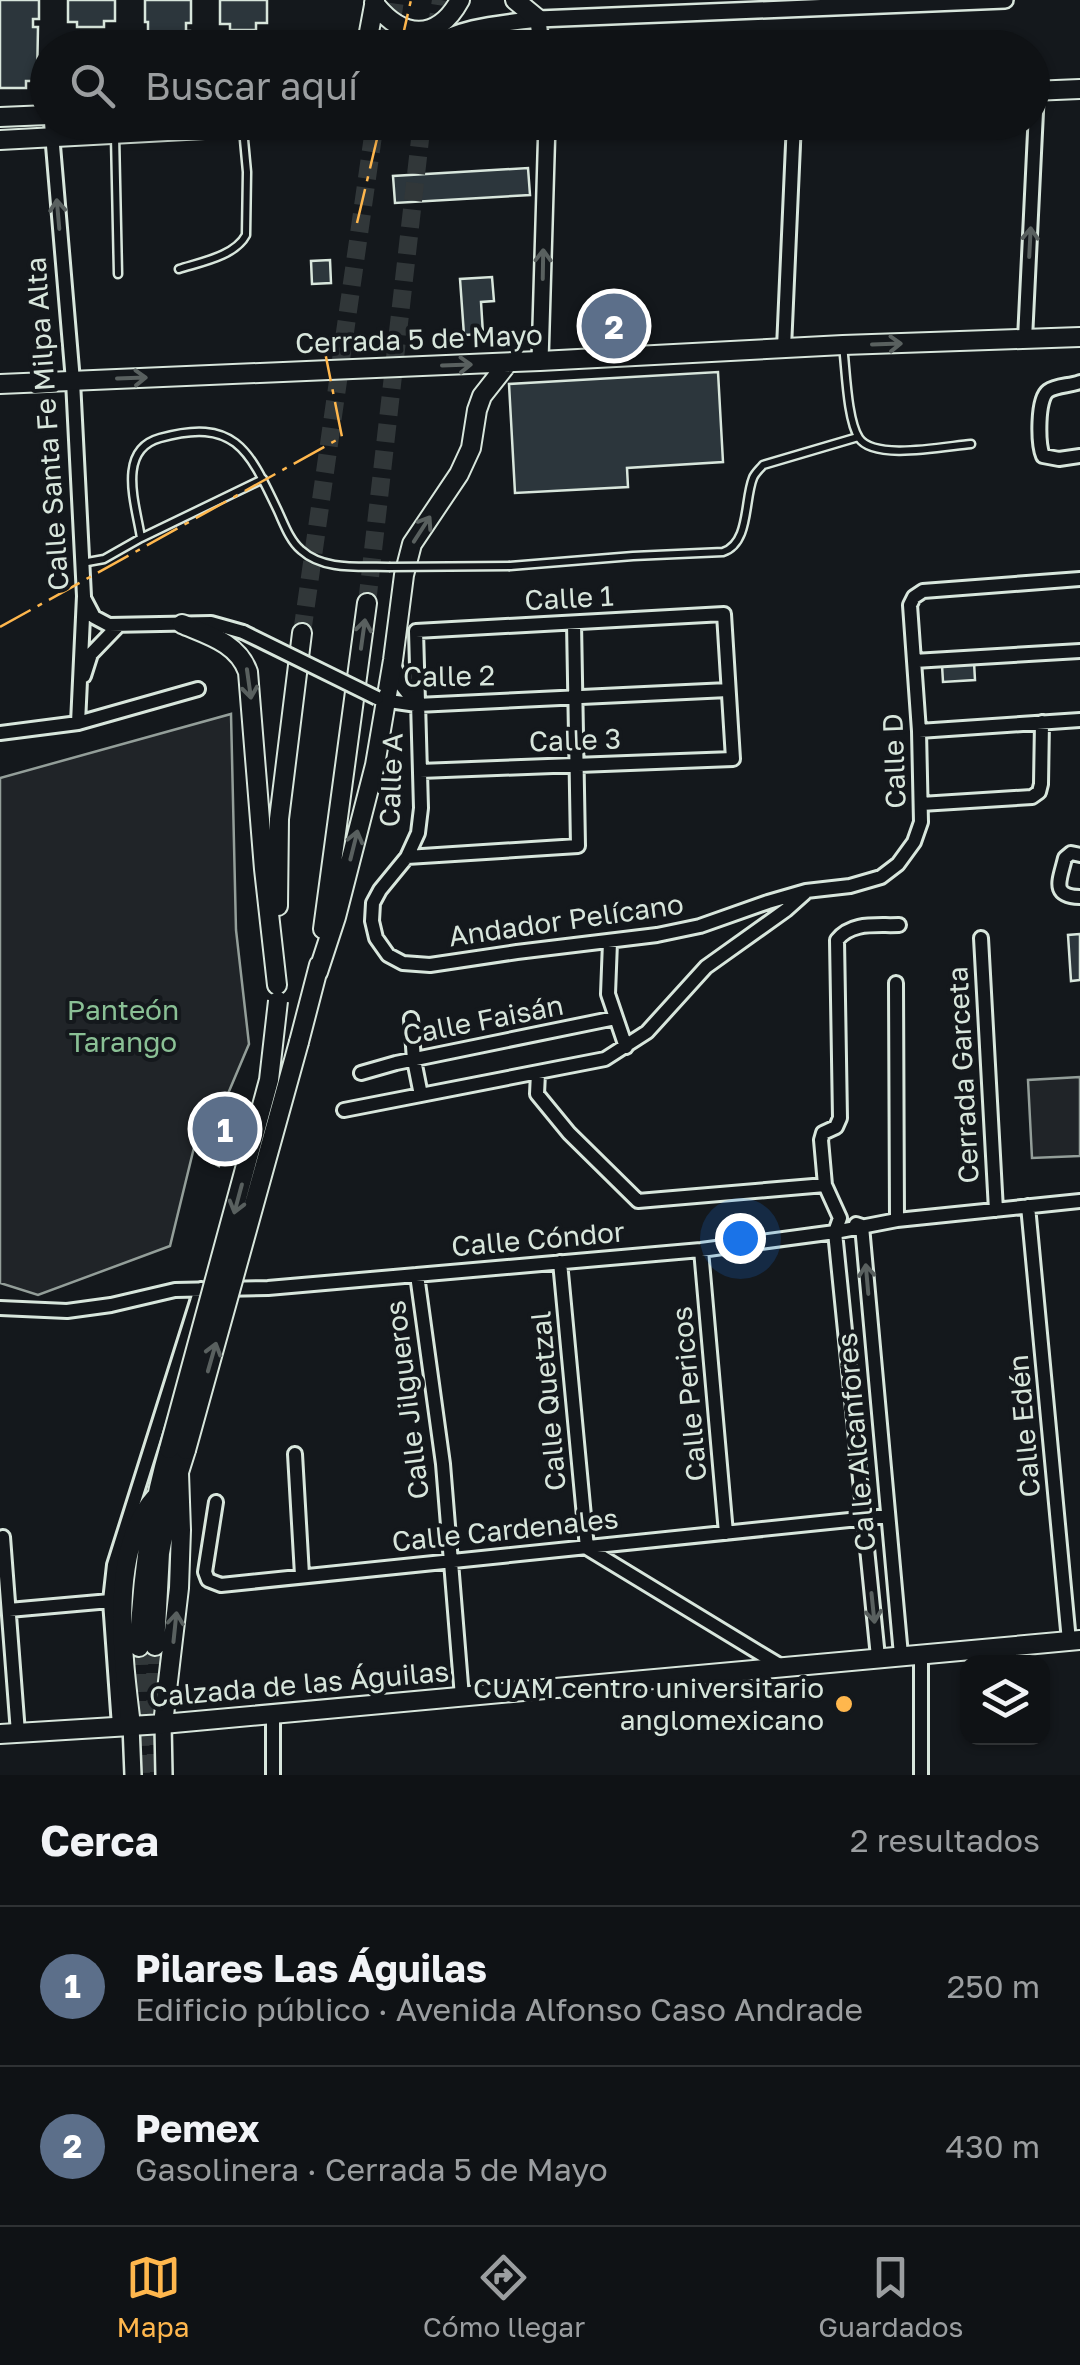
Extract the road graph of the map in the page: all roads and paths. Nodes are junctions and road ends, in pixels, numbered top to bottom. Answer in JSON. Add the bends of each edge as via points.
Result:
{"nodes":[{"id":1,"x":460,"y":0,"type":"edge"},
{"id":2,"x":515,"y":0,"type":"edge"},
{"id":3,"x":988,"y":0,"type":"edge"},
{"id":4,"x":1004,"y":0,"type":"edge"},
{"id":5,"x":375,"y":2,"type":"edge"},
{"id":6,"x":878,"y":2,"type":"edge"},
{"id":7,"x":538,"y":19,"type":"junction"},
{"id":8,"x":370,"y":30,"type":"edge"},
{"id":9,"x":405,"y":30,"type":"edge"},
{"id":10,"x":423,"y":30,"type":"edge"},
{"id":11,"x":471,"y":30,"type":"edge"},
{"id":12,"x":539,"y":30,"type":"edge"},
{"id":13,"x":1080,"y":89,"type":"edge"},
{"id":14,"x":1050,"y":90,"type":"edge"},
{"id":15,"x":30,"y":116,"type":"edge"},
{"id":16,"x":0,"y":117,"type":"edge"},
{"id":17,"x":30,"y":134,"type":"edge"},
{"id":18,"x":0,"y":140,"type":"edge"},
{"id":19,"x":52,"y":140,"type":"edge"},
{"id":20,"x":115,"y":140,"type":"edge"},
{"id":21,"x":247,"y":140,"type":"edge"},
{"id":22,"x":546,"y":140,"type":"edge"},
{"id":23,"x":793,"y":140,"type":"edge"},
{"id":24,"x":1033,"y":140,"type":"edge"},
{"id":25,"x":179,"y":270,"type":"dead end"},
{"id":26,"x":118,"y":274,"type":"dead end"},
{"id":27,"x":1080,"y":337,"type":"edge"},
{"id":28,"x":1025,"y":339,"type":"junction"},
{"id":29,"x":843,"y":345,"type":"junction"},
{"id":30,"x":784,"y":348,"type":"junction"},
{"id":31,"x":540,"y":361,"type":"junction"},
{"id":32,"x":508,"y":362,"type":"junction"},
{"id":33,"x":73,"y":381,"type":"junction"},
{"id":34,"x":1080,"y":382,"type":"edge"},
{"id":35,"x":0,"y":384,"type":"edge"},
{"id":36,"x":858,"y":437,"type":"junction"},
{"id":37,"x":971,"y":444,"type":"dead end"},
{"id":38,"x":1080,"y":456,"type":"edge"},
{"id":39,"x":263,"y":480,"type":"junction"},
{"id":40,"x":141,"y":538,"type":"junction"},
{"id":41,"x":81,"y":563,"type":"junction"},
{"id":42,"x":1080,"y":579,"type":"edge"},
{"id":43,"x":84,"y":596,"type":"junction"},
{"id":44,"x":367,"y":602,"type":"tunnel mouth"},
{"id":45,"x":574,"y":623,"type":"junction"},
{"id":46,"x":182,"y":624,"type":"junction"},
{"id":47,"x":118,"y":627,"type":"junction"},
{"id":48,"x":416,"y":632,"type":"joint"},
{"id":49,"x":302,"y":633,"type":"tunnel mouth"},
{"id":50,"x":1080,"y":651,"type":"edge"},
{"id":51,"x":393,"y":660,"type":"junction"},
{"id":52,"x":914,"y":662,"type":"junction"},
{"id":53,"x":198,"y":689,"type":"dead end"},
{"id":54,"x":728,"y":690,"type":"junction"},
{"id":55,"x":576,"y":696,"type":"junction"},
{"id":56,"x":381,"y":700,"type":"junction"},
{"id":57,"x":77,"y":703,"type":"junction"},
{"id":58,"x":417,"y":705,"type":"junction"},
{"id":59,"x":1080,"y":720,"type":"edge"},
{"id":60,"x":1042,"y":722,"type":"junction"},
{"id":61,"x":78,"y":723,"type":"junction"},
{"id":62,"x":919,"y":731,"type":"junction"},
{"id":63,"x":0,"y":733,"type":"edge"},
{"id":64,"x":576,"y":766,"type":"junction"},
{"id":65,"x":420,"y":771,"type":"junction"},
{"id":66,"x":922,"y":804,"type":"junction"},
{"id":67,"x":1080,"y":855,"type":"edge"},
{"id":68,"x":407,"y":857,"type":"junction"},
{"id":69,"x":850,"y":886,"type":"joint"},
{"id":70,"x":806,"y":891,"type":"junction"},
{"id":71,"x":1080,"y":898,"type":"edge"},
{"id":72,"x":899,"y":926,"type":"dead end"},
{"id":73,"x":980,"y":938,"type":"dead end"},
{"id":74,"x":610,"y":942,"type":"junction"},
{"id":75,"x":403,"y":963,"type":"joint"},
{"id":76,"x":318,"y":972,"type":"junction"},
{"id":77,"x":896,"y":982,"type":"dead end"},
{"id":78,"x":278,"y":993,"type":"junction"},
{"id":79,"x":615,"y":1018,"type":"junction"},
{"id":80,"x":411,"y":1019,"type":"dead end"},
{"id":81,"x":626,"y":1047,"type":"junction"},
{"id":82,"x":414,"y":1060,"type":"junction"},
{"id":83,"x":361,"y":1072,"type":"dead end"},
{"id":84,"x":538,"y":1073,"type":"junction"},
{"id":85,"x":421,"y":1096,"type":"junction"},
{"id":86,"x":344,"y":1110,"type":"dead end"},
{"id":87,"x":824,"y":1186,"type":"junction"},
{"id":88,"x":1080,"y":1202,"type":"edge"},
{"id":89,"x":1028,"y":1206,"type":"junction"},
{"id":90,"x":996,"y":1210,"type":"junction"},
{"id":91,"x":898,"y":1220,"type":"junction"},
{"id":92,"x":838,"y":1225,"type":"junction"},
{"id":93,"x":862,"y":1226,"type":"junction"},
{"id":94,"x":701,"y":1250,"type":"junction"},
{"id":95,"x":560,"y":1262,"type":"junction"},
{"id":96,"x":417,"y":1275,"type":"junction"},
{"id":97,"x":201,"y":1289,"type":"junction"},
{"id":98,"x":0,"y":1308,"type":"edge"},
{"id":99,"x":177,"y":1450,"type":"junction"},
{"id":100,"x":295,"y":1454,"type":"dead end"},
{"id":101,"x":179,"y":1473,"type":"junction"},
{"id":102,"x":155,"y":1498,"type":"junction"},
{"id":103,"x":216,"y":1502,"type":"dead end"},
{"id":104,"x":888,"y":1516,"type":"junction"},
{"id":105,"x":864,"y":1518,"type":"junction"},
{"id":106,"x":726,"y":1532,"type":"junction"},
{"id":107,"x":3,"y":1537,"type":"dead end"},
{"id":108,"x":587,"y":1548,"type":"junction"},
{"id":109,"x":449,"y":1562,"type":"junction"},
{"id":110,"x":302,"y":1576,"type":"junction"},
{"id":111,"x":110,"y":1600,"type":"junction"},
{"id":112,"x":9,"y":1610,"type":"junction"},
{"id":113,"x":1074,"y":1640,"type":"edge"},
{"id":114,"x":921,"y":1653,"type":"junction"},
{"id":115,"x":901,"y":1654,"type":"junction"},
{"id":116,"x":878,"y":1657,"type":"junction"},
{"id":117,"x":781,"y":1666,"type":"junction"},
{"id":118,"x":462,"y":1697,"type":"junction"},
{"id":119,"x":273,"y":1713,"type":"junction"},
{"id":120,"x":163,"y":1724,"type":"junction"},
{"id":121,"x":125,"y":1726,"type":"junction"},
{"id":122,"x":9,"y":1734,"type":"edge"},
{"id":123,"x":133,"y":1775,"type":"edge"},
{"id":124,"x":164,"y":1775,"type":"edge"},
{"id":125,"x":274,"y":1775,"type":"edge"},
{"id":126,"x":921,"y":1775,"type":"edge"}],
"edges":[{"from":1,"to":10,"type":"main road","via":[[440,25]]},
{"from":2,"to":7,"type":"main road"},
{"from":3,"to":4,"type":"street"},
{"from":3,"to":6,"type":"street"},
{"from":5,"to":8,"type":"main road"},
{"from":5,"to":9,"type":"main road"},
{"from":6,"to":7,"type":"street"},
{"from":7,"to":11,"type":"street"},
{"from":7,"to":12,"type":"street"},
{"from":13,"to":14,"type":"main road"},
{"from":15,"to":16,"type":"main road"},
{"from":17,"to":18,"type":"main road"},
{"from":33,"to":19,"type":"street","name":"Calle Santa Fe Milpa Alta","one_way":true},
{"from":20,"to":26,"type":"lane"},
{"from":21,"to":25,"type":"lane","via":[[248,224],[241,244]]},
{"from":31,"to":22,"type":"street","one_way":true},
{"from":23,"to":30,"type":"street"},
{"from":28,"to":24,"type":"street","one_way":true},
{"from":27,"to":28,"type":"main road","name":"Cerrada 5 de Mayo"},
{"from":29,"to":28,"type":"main road","name":"Cerrada 5 de Mayo","one_way":true},
{"from":29,"to":30,"type":"main road","name":"Cerrada 5 de Mayo"},
{"from":29,"to":36,"type":"lane"},
{"from":30,"to":31,"type":"main road","name":"Cerrada 5 de Mayo"},
{"from":31,"to":32,"type":"main road","name":"Cerrada 5 de Mayo"},
{"from":33,"to":32,"type":"main road","name":"Cerrada 5 de Mayo","one_way":true},
{"from":51,"to":32,"type":"main road","one_way":true,"via":[[412,544],[459,474],[482,396]]},
{"from":33,"to":35,"type":"main road","name":"Cerrada 5 de Mayo"},
{"from":33,"to":41,"type":"street","name":"Calle Santa Fe Milpa Alta"},
{"from":34,"to":38,"type":"street","via":[[1042,396],[1039,436],[1044,456]]},
{"from":36,"to":37,"type":"lane","via":[[888,451]]},
{"from":36,"to":39,"type":"lane","bridge":true,"via":[[763,465],[754,476],[739,539],[723,552],[510,566],[345,567],[300,549]]},
{"from":39,"to":40,"type":"lane"},
{"from":39,"to":40,"type":"lane","via":[[227,436],[180,433],[148,442],[132,463]]},
{"from":40,"to":41,"type":"lane","via":[[104,559]]},
{"from":41,"to":43,"type":"street","name":"Calle Santa Fe Milpa Alta"},
{"from":42,"to":52,"type":"street","name":"Calle D","via":[[923,591],[910,606]]},
{"from":43,"to":47,"type":"street","via":[[94,617]]},
{"from":43,"to":57,"type":"street","name":"Calle Santa Fe Milpa Alta"},
{"from":76,"to":44,"type":"main road","one_way":true},
{"from":45,"to":48,"type":"street","name":"Calle 1"},
{"from":45,"to":54,"type":"street","name":"Calle 1","via":[[724,614]]},
{"from":45,"to":55,"type":"street"},
{"from":46,"to":47,"type":"street","name":"Calle 2"},
{"from":46,"to":56,"type":"street","name":"Calle 2","bridge":true,"via":[[242,632]]},
{"from":46,"to":78,"type":"main road","one_way":true,"via":[[230,647],[248,672]]},
{"from":47,"to":57,"type":"street","via":[[91,654]]},
{"from":48,"to":58,"type":"street","name":"Calle A"},
{"from":49,"to":78,"type":"main road","via":[[279,819]]},
{"from":50,"to":52,"type":"street"},
{"from":51,"to":56,"type":"main road"},
{"from":51,"to":58,"type":"street"},
{"from":52,"to":62,"type":"street","name":"Calle D"},
{"from":53,"to":61,"type":"street"},
{"from":54,"to":55,"type":"street","name":"Calle 2"},
{"from":54,"to":64,"type":"street","name":"Calle 3","via":[[732,759]]},
{"from":55,"to":58,"type":"street","name":"Calle 2"},
{"from":55,"to":64,"type":"street"},
{"from":56,"to":58,"type":"street","name":"Calle 2"},
{"from":76,"to":56,"type":"main road","one_way":true,"via":[[375,765]]},
{"from":57,"to":61,"type":"street","name":"Calle Santa Fe Milpa Alta"},
{"from":58,"to":65,"type":"street","name":"Calle A"},
{"from":59,"to":60,"type":"street"},
{"from":60,"to":62,"type":"street"},
{"from":60,"to":66,"type":"street","via":[[1040,792]]},
{"from":61,"to":63,"type":"street"},
{"from":62,"to":66,"type":"street","name":"Calle D"},
{"from":64,"to":65,"type":"street","name":"Calle 3"},
{"from":64,"to":68,"type":"street","via":[[578,846]]},
{"from":65,"to":68,"type":"street","name":"Calle A","via":[[418,833]]},
{"from":66,"to":69,"type":"street","name":"Calle D","via":[[914,842],[898,864]]},
{"from":67,"to":71,"type":"street","via":[[1065,858],[1060,887],[1066,897]]},
{"from":68,"to":75,"type":"street","name":"Calle A","via":[[380,890],[372,920],[388,955]]},
{"from":69,"to":70,"type":"street","name":"Andador Pelícano"},
{"from":70,"to":74,"type":"street","name":"Andador Pelícano","via":[[700,926]]},
{"from":70,"to":81,"type":"street","via":[[706,967]]},
{"from":72,"to":87,"type":"street","via":[[856,927],[837,940],[840,1118],[820,1140]]},
{"from":73,"to":90,"type":"street","name":"Cerrada Garceta"},
{"from":74,"to":75,"type":"street","name":"Andador Pelícano"},
{"from":74,"to":79,"type":"street","via":[[608,994]]},
{"from":99,"to":76,"type":"main road","one_way":true,"bridge":true},
{"from":77,"to":91,"type":"street"},
{"from":78,"to":99,"type":"main road","one_way":true,"bridge":true,"via":[[269,1080]]},
{"from":79,"to":81,"type":"street"},
{"from":79,"to":82,"type":"street","name":"Calle Faisán"},
{"from":80,"to":82,"type":"street"},
{"from":81,"to":84,"type":"street","via":[[605,1059]]},
{"from":82,"to":83,"type":"street","name":"Calle Faisán"},
{"from":82,"to":85,"type":"street"},
{"from":84,"to":85,"type":"street"},
{"from":84,"to":87,"type":"street","via":[[537,1094],[638,1201]]},
{"from":85,"to":86,"type":"street"},
{"from":87,"to":92,"type":"street"},
{"from":88,"to":89,"type":"street","name":"Calle Cóndor"},
{"from":89,"to":90,"type":"street","name":"Calle Cóndor"},
{"from":89,"to":113,"type":"street","name":"Calle Edén"},
{"from":90,"to":91,"type":"street","name":"Calle Cóndor"},
{"from":91,"to":93,"type":"street","name":"Calle Cóndor"},
{"from":92,"to":93,"type":"street","name":"Calle Cóndor"},
{"from":92,"to":94,"type":"street","name":"Calle Cóndor"},
{"from":92,"to":105,"type":"street","name":"Calle Alcanfores"},
{"from":104,"to":93,"type":"street","name":"Calle Alcanfores","one_way":true},
{"from":94,"to":95,"type":"street","name":"Calle Cóndor"},
{"from":94,"to":106,"type":"street","name":"Calle Pericos"},
{"from":95,"to":96,"type":"street","name":"Calle Cóndor"},
{"from":95,"to":108,"type":"street","name":"Calle Quetzal"},
{"from":96,"to":97,"type":"street","name":"Calle Cóndor"},
{"from":96,"to":109,"type":"street","name":"Calle Jilgueros"},
{"from":97,"to":98,"type":"street","name":"Calle Cóndor","via":[[67,1311]]},
{"from":97,"to":111,"type":"street","via":[[122,1537]]},
{"from":99,"to":101,"type":"main road"},
{"from":99,"to":102,"type":"main road"},
{"from":100,"to":110,"type":"street"},
{"from":101,"to":102,"type":"main road","via":[[147,1646],[142,1592]]},
{"from":120,"to":101,"type":"main road","one_way":true,"via":[[179,1588]]},
{"from":102,"to":121,"type":"main road","via":[[128,1553],[122,1592]]},
{"from":103,"to":110,"type":"street","name":"Calle Cardenales","via":[[208,1580]]},
{"from":104,"to":105,"type":"street","name":"Calle Cardenales"},
{"from":104,"to":115,"type":"street","name":"Calle Alcanfores"},
{"from":105,"to":106,"type":"street","name":"Calle Cardenales"},
{"from":105,"to":116,"type":"street","name":"Calle Alcanfores","one_way":true},
{"from":106,"to":108,"type":"street","name":"Calle Cardenales"},
{"from":107,"to":112,"type":"street"},
{"from":108,"to":109,"type":"street","name":"Calle Cardenales"},
{"from":108,"to":117,"type":"street"},
{"from":109,"to":110,"type":"street","name":"Calle Cardenales"},
{"from":109,"to":118,"type":"street","name":"Calle Jilgueros"},
{"from":111,"to":112,"type":"street"},
{"from":111,"to":121,"type":"street"},
{"from":112,"to":122,"type":"street"},
{"from":113,"to":114,"type":"main road","name":"Calzada de las Águilas"},
{"from":114,"to":115,"type":"main road","name":"Calzada de las Águilas"},
{"from":114,"to":126,"type":"street"},
{"from":115,"to":116,"type":"main road","name":"Calzada de las Águilas"},
{"from":116,"to":117,"type":"main road","name":"Calzada de las Águilas"},
{"from":117,"to":118,"type":"main road","name":"Calzada de las Águilas"},
{"from":118,"to":119,"type":"main road","name":"Calzada de las Águilas"},
{"from":119,"to":120,"type":"main road","name":"Calzada de las Águilas"},
{"from":119,"to":125,"type":"street"},
{"from":120,"to":121,"type":"main road","name":"Calzada de las Águilas"},
{"from":120,"to":124,"type":"street"},
{"from":121,"to":122,"type":"main road","name":"Calzada de las Águilas"},
{"from":121,"to":123,"type":"street"}]}
